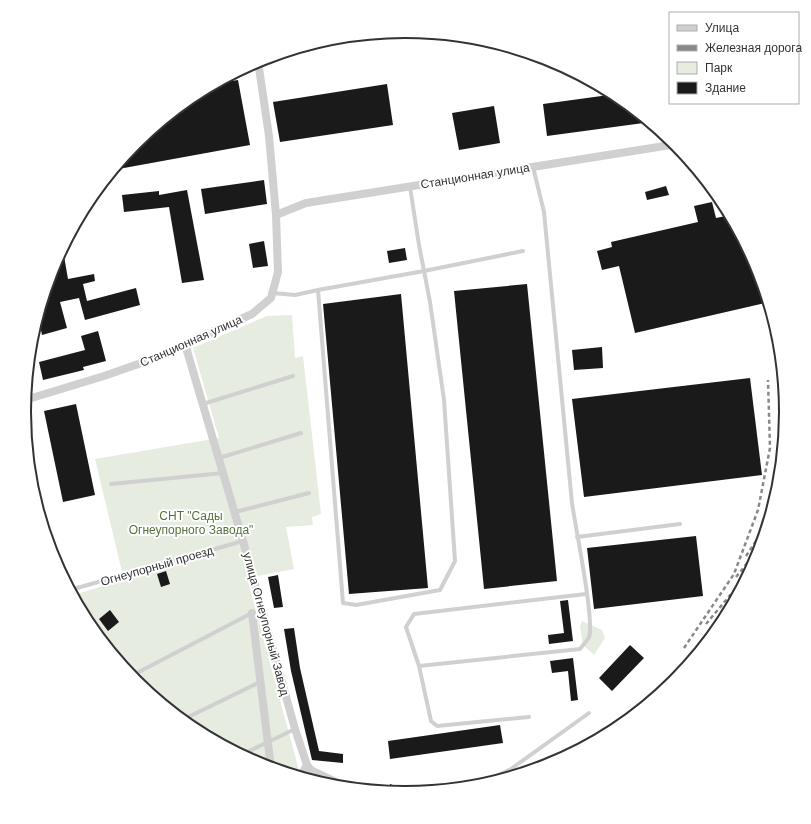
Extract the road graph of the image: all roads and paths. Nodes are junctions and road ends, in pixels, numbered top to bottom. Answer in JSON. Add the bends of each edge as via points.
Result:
{"nodes":[{"id":1,"x":259,"y":67,"type":"edge"},
{"id":2,"x":668,"y":145,"type":"edge"},
{"id":3,"x":533,"y":167,"type":"junction"},
{"id":4,"x":410,"y":187,"type":"junction"},
{"id":5,"x":276,"y":215,"type":"junction"},
{"id":6,"x":523,"y":251,"type":"dead end"},
{"id":7,"x":424,"y":271,"type":"junction"},
{"id":8,"x":318,"y":290,"type":"junction"},
{"id":9,"x":272,"y":293,"type":"junction"},
{"id":10,"x":185,"y":344,"type":"junction"},
{"id":11,"x":293,"y":376,"type":"dead end"},
{"id":12,"x":32,"y":398,"type":"edge"},
{"id":13,"x":203,"y":405,"type":"junction"},
{"id":14,"x":301,"y":433,"type":"dead end"},
{"id":15,"x":219,"y":458,"type":"junction"},
{"id":16,"x":223,"y":472,"type":"junction"},
{"id":17,"x":111,"y":484,"type":"dead end"},
{"id":18,"x":309,"y":492,"type":"dead end"},
{"id":19,"x":235,"y":512,"type":"junction"},
{"id":20,"x":680,"y":524,"type":"dead end"},
{"id":21,"x":577,"y":537,"type":"junction"},
{"id":22,"x":243,"y":541,"type":"junction"},
{"id":23,"x":75,"y":588,"type":"edge"},
{"id":24,"x":586,"y":594,"type":"junction"},
{"id":25,"x":252,"y":613,"type":"joint"},
{"id":26,"x":419,"y":666,"type":"junction"},
{"id":27,"x":137,"y":673,"type":"edge"},
{"id":28,"x":260,"y":682,"type":"junction"},
{"id":29,"x":590,"y":713,"type":"dead end"},
{"id":30,"x":529,"y":716,"type":"dead end"},
{"id":31,"x":189,"y":717,"type":"edge"},
{"id":32,"x":295,"y":729,"type":"junction"},
{"id":33,"x":269,"y":742,"type":"junction"},
{"id":34,"x":248,"y":752,"type":"edge"},
{"id":35,"x":270,"y":761,"type":"edge"},
{"id":36,"x":307,"y":765,"type":"junction"},
{"id":37,"x":303,"y":772,"type":"edge"},
{"id":38,"x":497,"y":775,"type":"edge"},
{"id":39,"x":328,"y":778,"type":"edge"}],
"edges":[{"from":1,"to":5,"type":"street","name":"Станционная улица"},
{"from":2,"to":3,"type":"street","name":"Станционная улица"},
{"from":3,"to":4,"type":"street","name":"Станционная улица"},
{"from":3,"to":21,"type":"lane","via":[[544,212],[570,488]]},
{"from":4,"to":5,"type":"street","name":"Станционная улица","via":[[306,203]]},
{"from":4,"to":7,"type":"lane"},
{"from":5,"to":9,"type":"street","name":"Станционная улица","via":[[278,272]]},
{"from":6,"to":7,"type":"lane"},
{"from":7,"to":8,"type":"lane"},
{"from":7,"to":8,"type":"lane","via":[[444,400],[455,562],[440,590],[356,605],[343,603]]},
{"from":8,"to":9,"type":"lane","via":[[295,294]]},
{"from":9,"to":10,"type":"street","name":"Станционная улица","via":[[271,298],[252,314]]},
{"from":10,"to":12,"type":"street","name":"Станционная улица","via":[[147,361]]},
{"from":10,"to":13,"type":"street","name":"улица Огнеупорный Завод"},
{"from":11,"to":13,"type":"lane"},
{"from":13,"to":15,"type":"street","name":"улица Огнеупорный Завод"},
{"from":14,"to":15,"type":"lane"},
{"from":15,"to":16,"type":"street","name":"улица Огнеупорный Завод"},
{"from":16,"to":17,"type":"lane"},
{"from":16,"to":19,"type":"street","name":"улица Огнеупорный Завод"},
{"from":18,"to":19,"type":"lane"},
{"from":19,"to":22,"type":"street","name":"улица Огнеупорный Завод"},
{"from":20,"to":21,"type":"lane"},
{"from":21,"to":24,"type":"lane"},
{"from":22,"to":23,"type":"lane","name":"Огнеупорный проезд"},
{"from":22,"to":32,"type":"street","name":"улица Огнеупорный Завод"},
{"from":24,"to":26,"type":"lane","via":[[590,619],[589,636],[580,649]]},
{"from":24,"to":26,"type":"lane","via":[[414,614],[406,627]]},
{"from":25,"to":27,"type":"lane"},
{"from":25,"to":28,"type":"street"},
{"from":26,"to":30,"type":"lane","via":[[431,721],[437,726]]},
{"from":28,"to":31,"type":"lane"},
{"from":28,"to":33,"type":"street"},
{"from":29,"to":38,"type":"lane"},
{"from":32,"to":33,"type":"lane"},
{"from":32,"to":36,"type":"street","name":"улица Огнеупорный Завод"},
{"from":33,"to":34,"type":"lane"},
{"from":33,"to":35,"type":"street"},
{"from":36,"to":37,"type":"street"},
{"from":36,"to":39,"type":"street","via":[[311,770]]}]}
